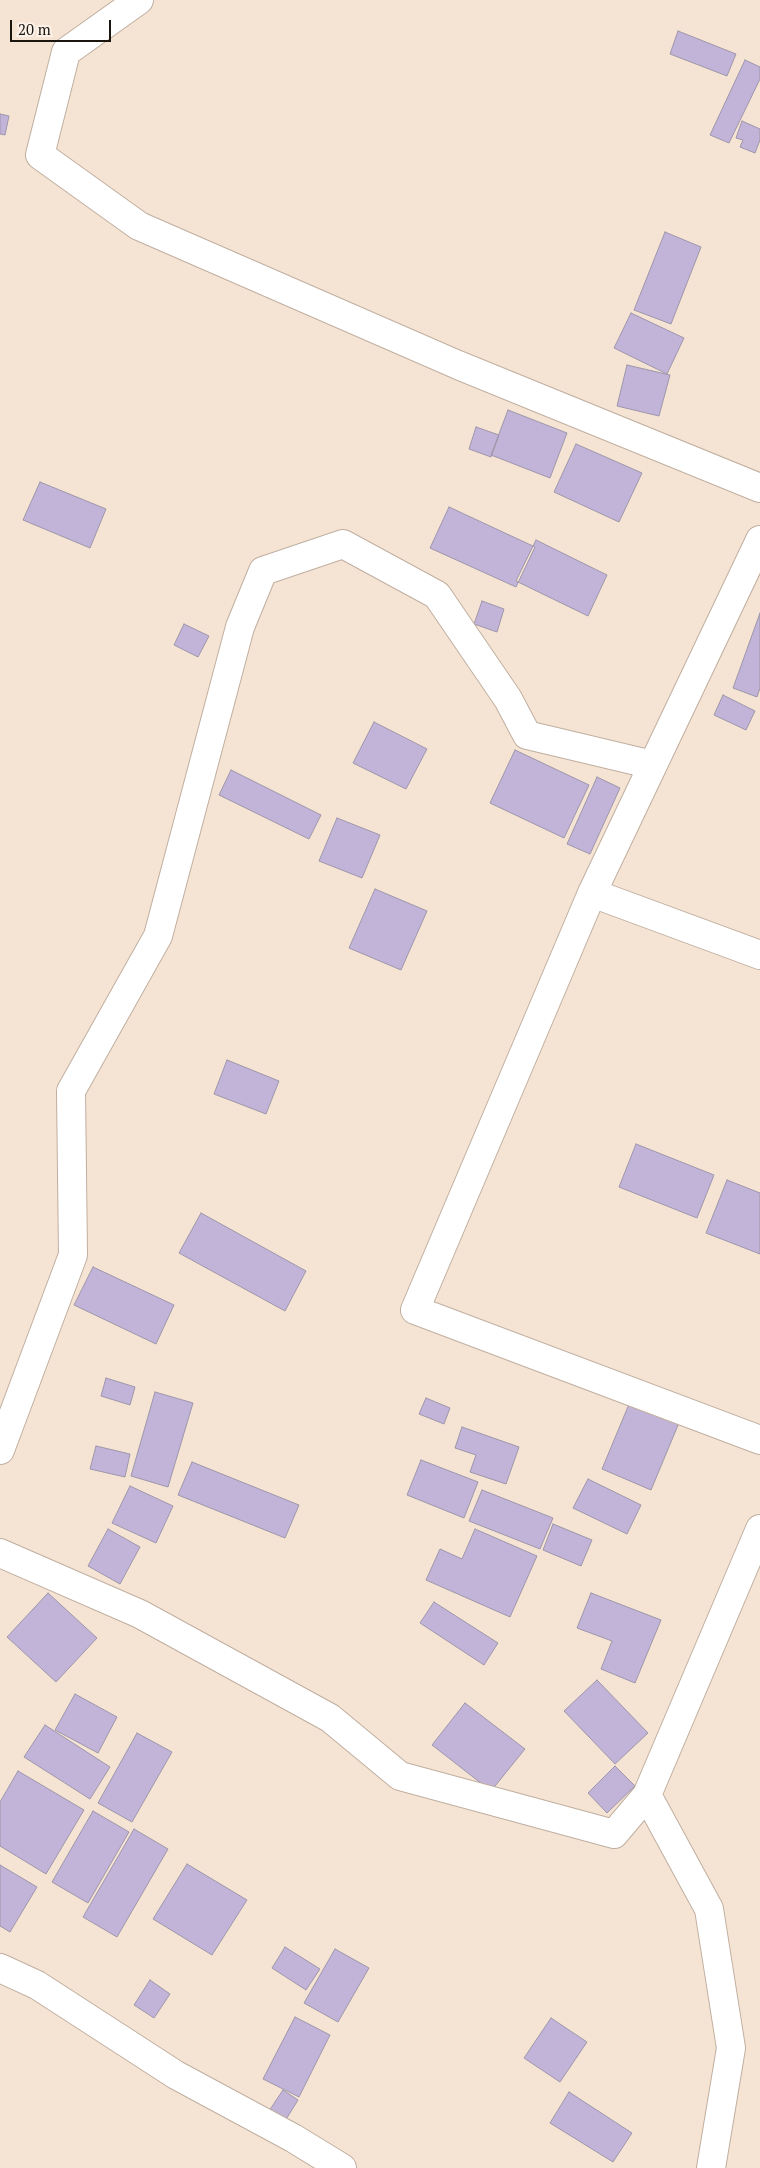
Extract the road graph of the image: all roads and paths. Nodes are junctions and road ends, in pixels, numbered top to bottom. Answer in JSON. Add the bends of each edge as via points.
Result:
{"nodes":[{"id":1,"x":139,"y":0,"type":"edge"},
{"id":2,"x":760,"y":488,"type":"edge"},
{"id":3,"x":760,"y":540,"type":"edge"},
{"id":4,"x":653,"y":765,"type":"junction"},
{"id":5,"x":592,"y":893,"type":"junction"},
{"id":6,"x":760,"y":955,"type":"edge"},
{"id":7,"x":760,"y":1440,"type":"edge"},
{"id":8,"x":0,"y":1450,"type":"edge"},
{"id":9,"x":760,"y":1529,"type":"edge"},
{"id":10,"x":0,"y":1553,"type":"edge"},
{"id":11,"x":647,"y":1795,"type":"junction"},
{"id":12,"x":0,"y":1968,"type":"edge"},
{"id":13,"x":342,"y":2168,"type":"edge"},
{"id":14,"x":710,"y":2168,"type":"edge"}],
"edges":[{"from":1,"to":2,"type":"street","via":[[66,52],[40,155],[139,226],[458,365]]},
{"from":3,"to":4,"type":"street"},
{"from":4,"to":5,"type":"street"},
{"from":4,"to":8,"type":"street","via":[[527,735],[508,699],[437,595],[343,544],[263,571],[240,627],[158,936],[71,1091],[73,1255]]},
{"from":5,"to":6,"type":"street"},
{"from":5,"to":7,"type":"street","via":[[415,1310]]},
{"from":9,"to":11,"type":"street"},
{"from":10,"to":11,"type":"street","via":[[140,1614],[330,1718],[400,1776],[614,1834]]},
{"from":11,"to":14,"type":"street","via":[[709,1909],[731,2048]]},
{"from":12,"to":13,"type":"street","via":[[37,1985],[176,2075]]}]}
